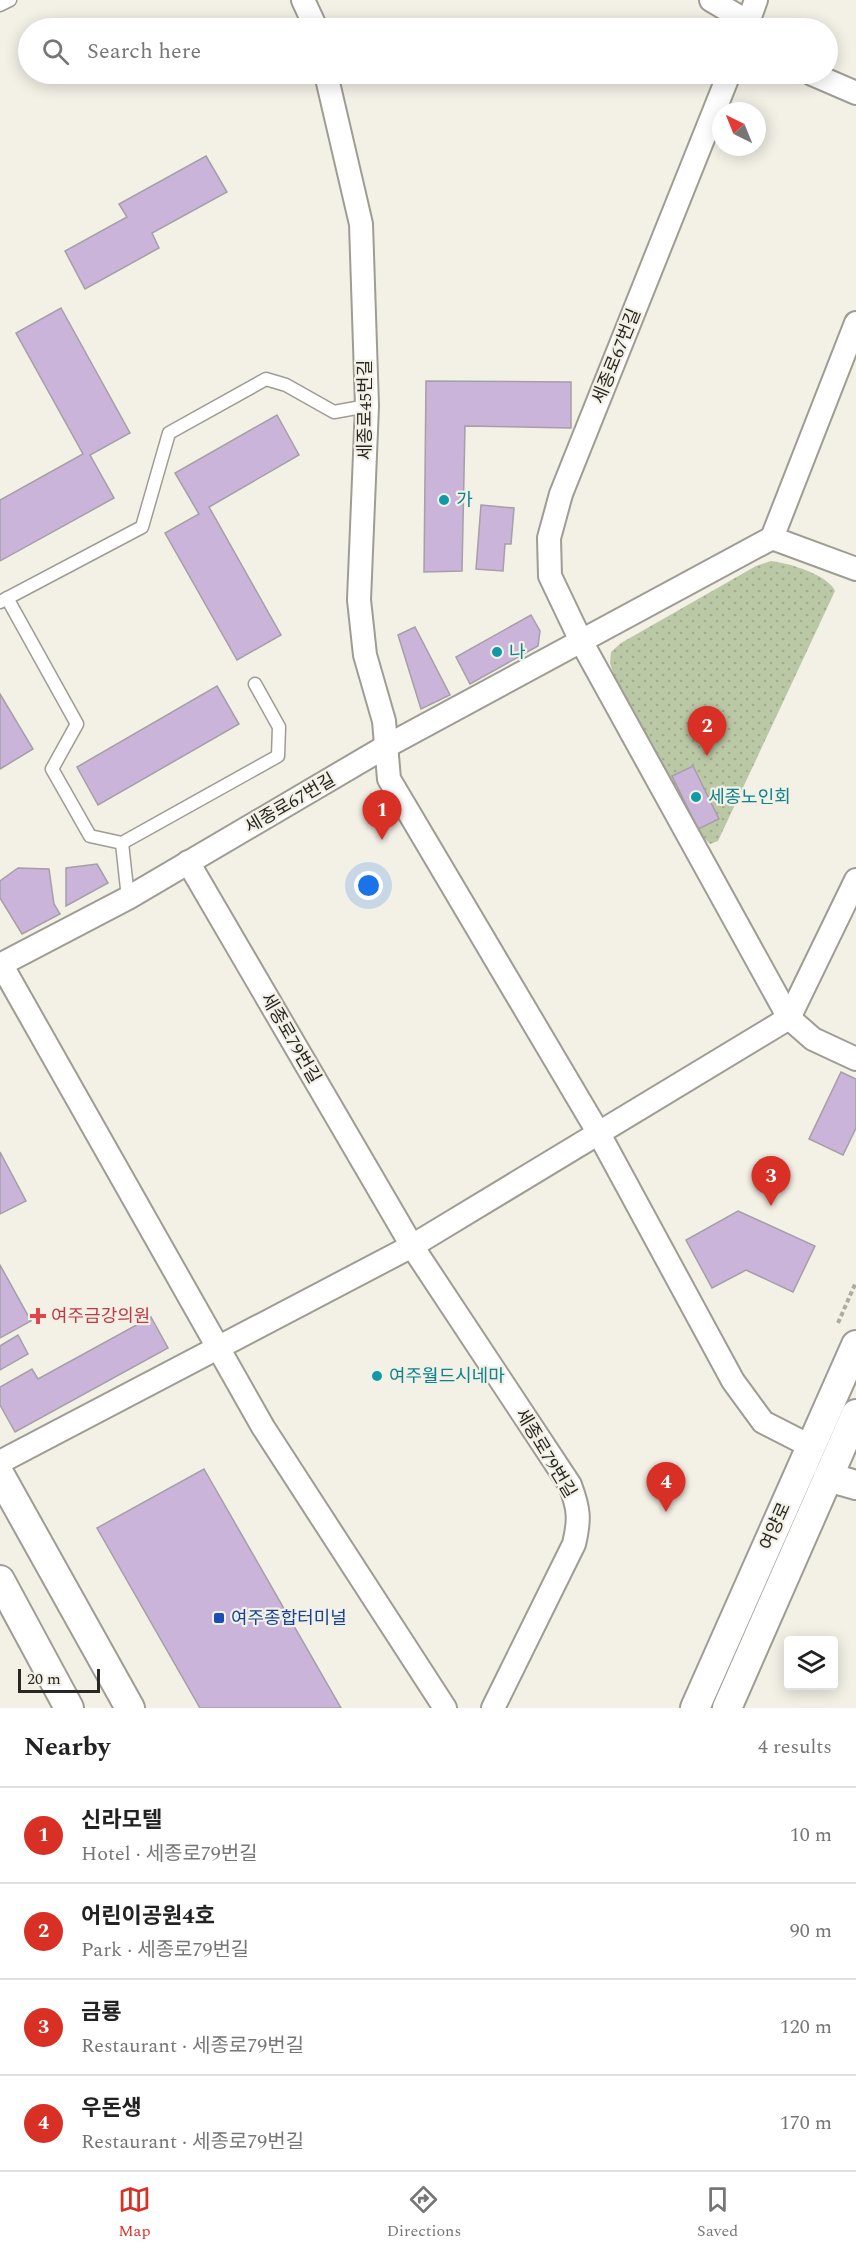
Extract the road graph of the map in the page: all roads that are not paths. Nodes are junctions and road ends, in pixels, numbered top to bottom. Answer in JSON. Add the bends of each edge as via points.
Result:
{"nodes":[{"id":1,"x":10,"y":0,"type":"edge"},
{"id":2,"x":303,"y":0,"type":"edge"},
{"id":3,"x":711,"y":0,"type":"edge"},
{"id":4,"x":756,"y":0,"type":"edge"},
{"id":5,"x":0,"y":5,"type":"edge"},
{"id":6,"x":311,"y":18,"type":"edge"},
{"id":7,"x":737,"y":18,"type":"edge"},
{"id":8,"x":750,"y":18,"type":"edge"},
{"id":9,"x":328,"y":84,"type":"edge"},
{"id":10,"x":725,"y":84,"type":"edge"},
{"id":11,"x":835,"y":84,"type":"edge"},
{"id":12,"x":856,"y":93,"type":"edge"},
{"id":13,"x":856,"y":323,"type":"edge"},
{"id":14,"x":367,"y":406,"type":"junction"},
{"id":15,"x":772,"y":538,"type":"junction"},
{"id":16,"x":856,"y":569,"type":"edge"},
{"id":17,"x":4,"y":600,"type":"edge"},
{"id":18,"x":581,"y":641,"type":"junction"},
{"id":19,"x":255,"y":684,"type":"dead end"},
{"id":20,"x":385,"y":747,"type":"junction"},
{"id":21,"x":122,"y":843,"type":"junction"},
{"id":22,"x":188,"y":862,"type":"junction"},
{"id":23,"x":856,"y":880,"type":"edge"},
{"id":24,"x":128,"y":898,"type":"junction"},
{"id":25,"x":1,"y":964,"type":"edge"},
{"id":26,"x":789,"y":1018,"type":"junction"},
{"id":27,"x":856,"y":1059,"type":"edge"},
{"id":28,"x":598,"y":1132,"type":"junction"},
{"id":29,"x":412,"y":1246,"type":"junction"},
{"id":30,"x":856,"y":1345,"type":"edge"},
{"id":31,"x":218,"y":1348,"type":"junction"},
{"id":32,"x":856,"y":1414,"type":"edge"},
{"id":33,"x":810,"y":1446,"type":"junction"},
{"id":34,"x":0,"y":1462,"type":"edge"},
{"id":35,"x":0,"y":1475,"type":"edge"},
{"id":36,"x":828,"y":1477,"type":"junction"},
{"id":37,"x":856,"y":1485,"type":"edge"},
{"id":38,"x":0,"y":1581,"type":"edge"},
{"id":39,"x":69,"y":1708,"type":"edge"},
{"id":40,"x":130,"y":1708,"type":"edge"},
{"id":41,"x":445,"y":1708,"type":"edge"},
{"id":42,"x":493,"y":1708,"type":"edge"},
{"id":43,"x":695,"y":1708,"type":"edge"},
{"id":44,"x":727,"y":1708,"type":"edge"}],
"edges":[{"from":1,"to":5,"type":"lane"},
{"from":2,"to":6,"type":"street"},
{"from":3,"to":7,"type":"street"},
{"from":4,"to":8,"type":"street"},
{"from":9,"to":14,"type":"street","name":"세종로45번길","via":[[361,224]]},
{"from":10,"to":18,"type":"street","name":"세종로67번길","via":[[561,494],[549,538],[550,576]]},
{"from":11,"to":12,"type":"street"},
{"from":13,"to":15,"type":"street"},
{"from":14,"to":17,"type":"lane","via":[[334,412],[286,385],[266,379],[169,433],[142,527]]},
{"from":14,"to":20,"type":"street","name":"세종로45번길","via":[[359,600],[365,655],[384,721]]},
{"from":15,"to":16,"type":"street"},
{"from":15,"to":18,"type":"street","name":"세종로67번길"},
{"from":17,"to":21,"type":"lane","via":[[77,724],[52,769],[90,836]]},
{"from":18,"to":20,"type":"street","name":"세종로67번길"},
{"from":18,"to":26,"type":"street"},
{"from":19,"to":21,"type":"lane","via":[[279,727],[278,756]]},
{"from":20,"to":22,"type":"street","name":"세종로67번길"},
{"from":20,"to":28,"type":"street","via":[[389,778]]},
{"from":21,"to":24,"type":"lane"},
{"from":22,"to":24,"type":"street","name":"세종로67번길"},
{"from":22,"to":29,"type":"street","name":"세종로79번길"},
{"from":23,"to":26,"type":"street"},
{"from":24,"to":25,"type":"street","name":"세종로67번길"},
{"from":25,"to":31,"type":"street"},
{"from":26,"to":27,"type":"street","via":[[813,1039]]},
{"from":26,"to":28,"type":"street"},
{"from":28,"to":29,"type":"street"},
{"from":28,"to":33,"type":"street","via":[[733,1382],[763,1422]]},
{"from":29,"to":31,"type":"street"},
{"from":29,"to":42,"type":"street","name":"세종로79번길","via":[[570,1485],[578,1505],[580,1521],[574,1545]]},
{"from":30,"to":33,"type":"street","name":"여양로"},
{"from":31,"to":34,"type":"street"},
{"from":31,"to":41,"type":"street","via":[[263,1427]]},
{"from":32,"to":36,"type":"street","name":"여양로"},
{"from":33,"to":43,"type":"street","name":"여양로"},
{"from":35,"to":40,"type":"street"},
{"from":36,"to":37,"type":"street"},
{"from":36,"to":44,"type":"street","name":"여양로"},
{"from":38,"to":39,"type":"street"}]}
